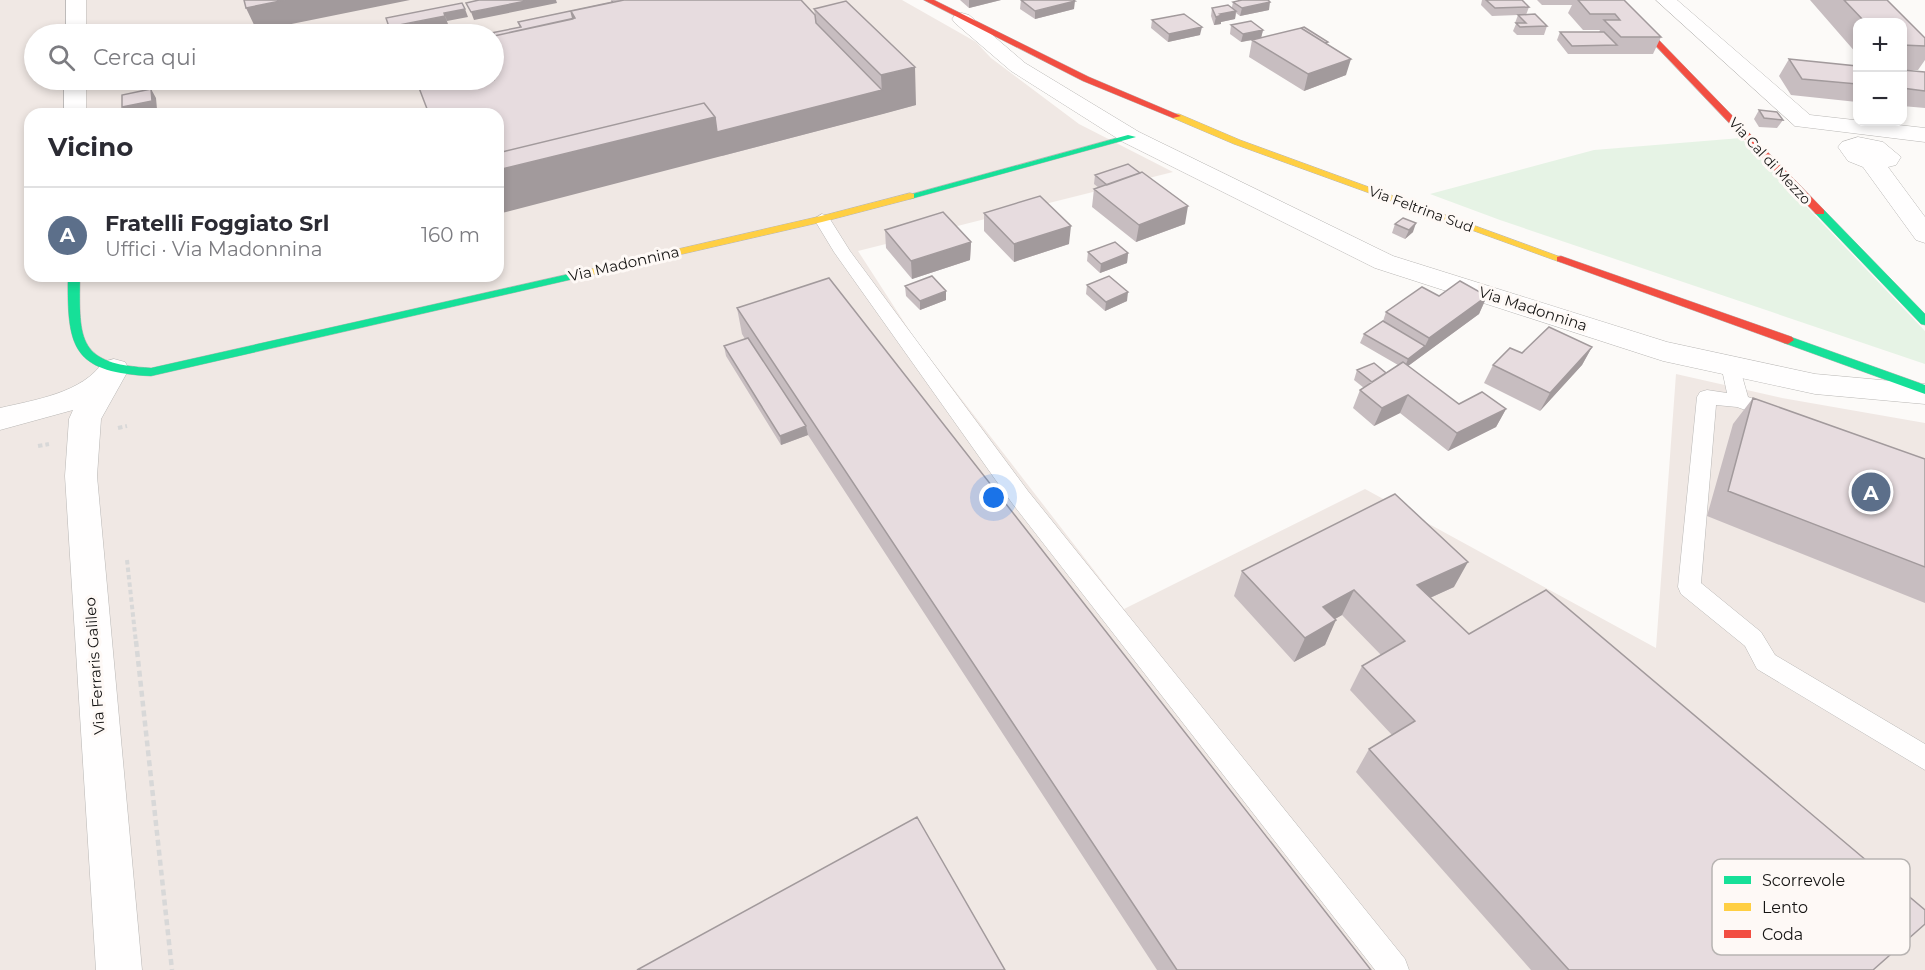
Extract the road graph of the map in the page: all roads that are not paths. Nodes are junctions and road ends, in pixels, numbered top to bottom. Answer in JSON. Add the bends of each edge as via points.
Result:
{"nodes":[{"id":1,"x":76,"y":0,"type":"edge"},
{"id":2,"x":928,"y":0,"type":"edge"},
{"id":3,"x":1616,"y":0,"type":"edge"},
{"id":4,"x":1666,"y":0,"type":"edge"},
{"id":5,"x":962,"y":19,"type":"junction"},
{"id":6,"x":76,"y":24,"type":"edge"},
{"id":7,"x":75,"y":90,"type":"edge"},
{"id":8,"x":75,"y":108,"type":"edge"},
{"id":9,"x":1850,"y":126,"type":"junction"},
{"id":10,"x":1925,"y":135,"type":"edge"},
{"id":11,"x":1131,"y":137,"type":"junction"},
{"id":12,"x":822,"y":219,"type":"junction"},
{"id":13,"x":1925,"y":235,"type":"edge"},
{"id":14,"x":74,"y":282,"type":"edge"},
{"id":15,"x":1925,"y":321,"type":"edge"},
{"id":16,"x":1730,"y":365,"type":"junction"},
{"id":17,"x":114,"y":369,"type":"junction"},
{"id":18,"x":1925,"y":392,"type":"edge"},
{"id":19,"x":1739,"y":401,"type":"junction"},
{"id":20,"x":0,"y":419,"type":"edge"},
{"id":21,"x":1794,"y":421,"type":"edge"},
{"id":22,"x":1925,"y":758,"type":"edge"},
{"id":23,"x":118,"y":970,"type":"edge"},
{"id":24,"x":1394,"y":970,"type":"edge"}],
"edges":[{"from":1,"to":6,"type":"street"},
{"from":2,"to":5,"type":"street","name":"Via Feltrina Sud"},
{"from":3,"to":15,"type":"street","name":"Via Cal di Mezzo"},
{"from":4,"to":9,"type":"street","via":[[1803,121]]},
{"from":5,"to":11,"type":"street","name":"Via Madonnina","via":[[1018,67]]},
{"from":5,"to":18,"type":"street","name":"Via Feltrina Sud","via":[[1086,79],[1237,142]]},
{"from":7,"to":8,"type":"street"},
{"from":9,"to":10,"type":"street"},
{"from":9,"to":13,"type":"street"},
{"from":11,"to":12,"type":"street","name":"Via Madonnina"},
{"from":11,"to":16,"type":"street","name":"Via Madonnina","via":[[1384,262],[1663,351]]},
{"from":12,"to":17,"type":"street","name":"Via Madonnina","via":[[181,367],[141,372]]},
{"from":12,"to":24,"type":"lane","via":[[1020,497]]},
{"from":14,"to":17,"type":"street","via":[[75,334],[91,358]]},
{"from":16,"to":18,"type":"street","name":"Via Madonnina","via":[[1815,384]]},
{"from":16,"to":19,"type":"lane"},
{"from":17,"to":20,"type":"street","via":[[90,390],[69,400]]},
{"from":17,"to":23,"type":"street","name":"Via Ferraris Galileo","via":[[85,419],[81,476]]},
{"from":19,"to":21,"type":"lane"},
{"from":19,"to":22,"type":"lane","via":[[1707,397],[1689,587],[1753,639],[1766,662]]}]}
